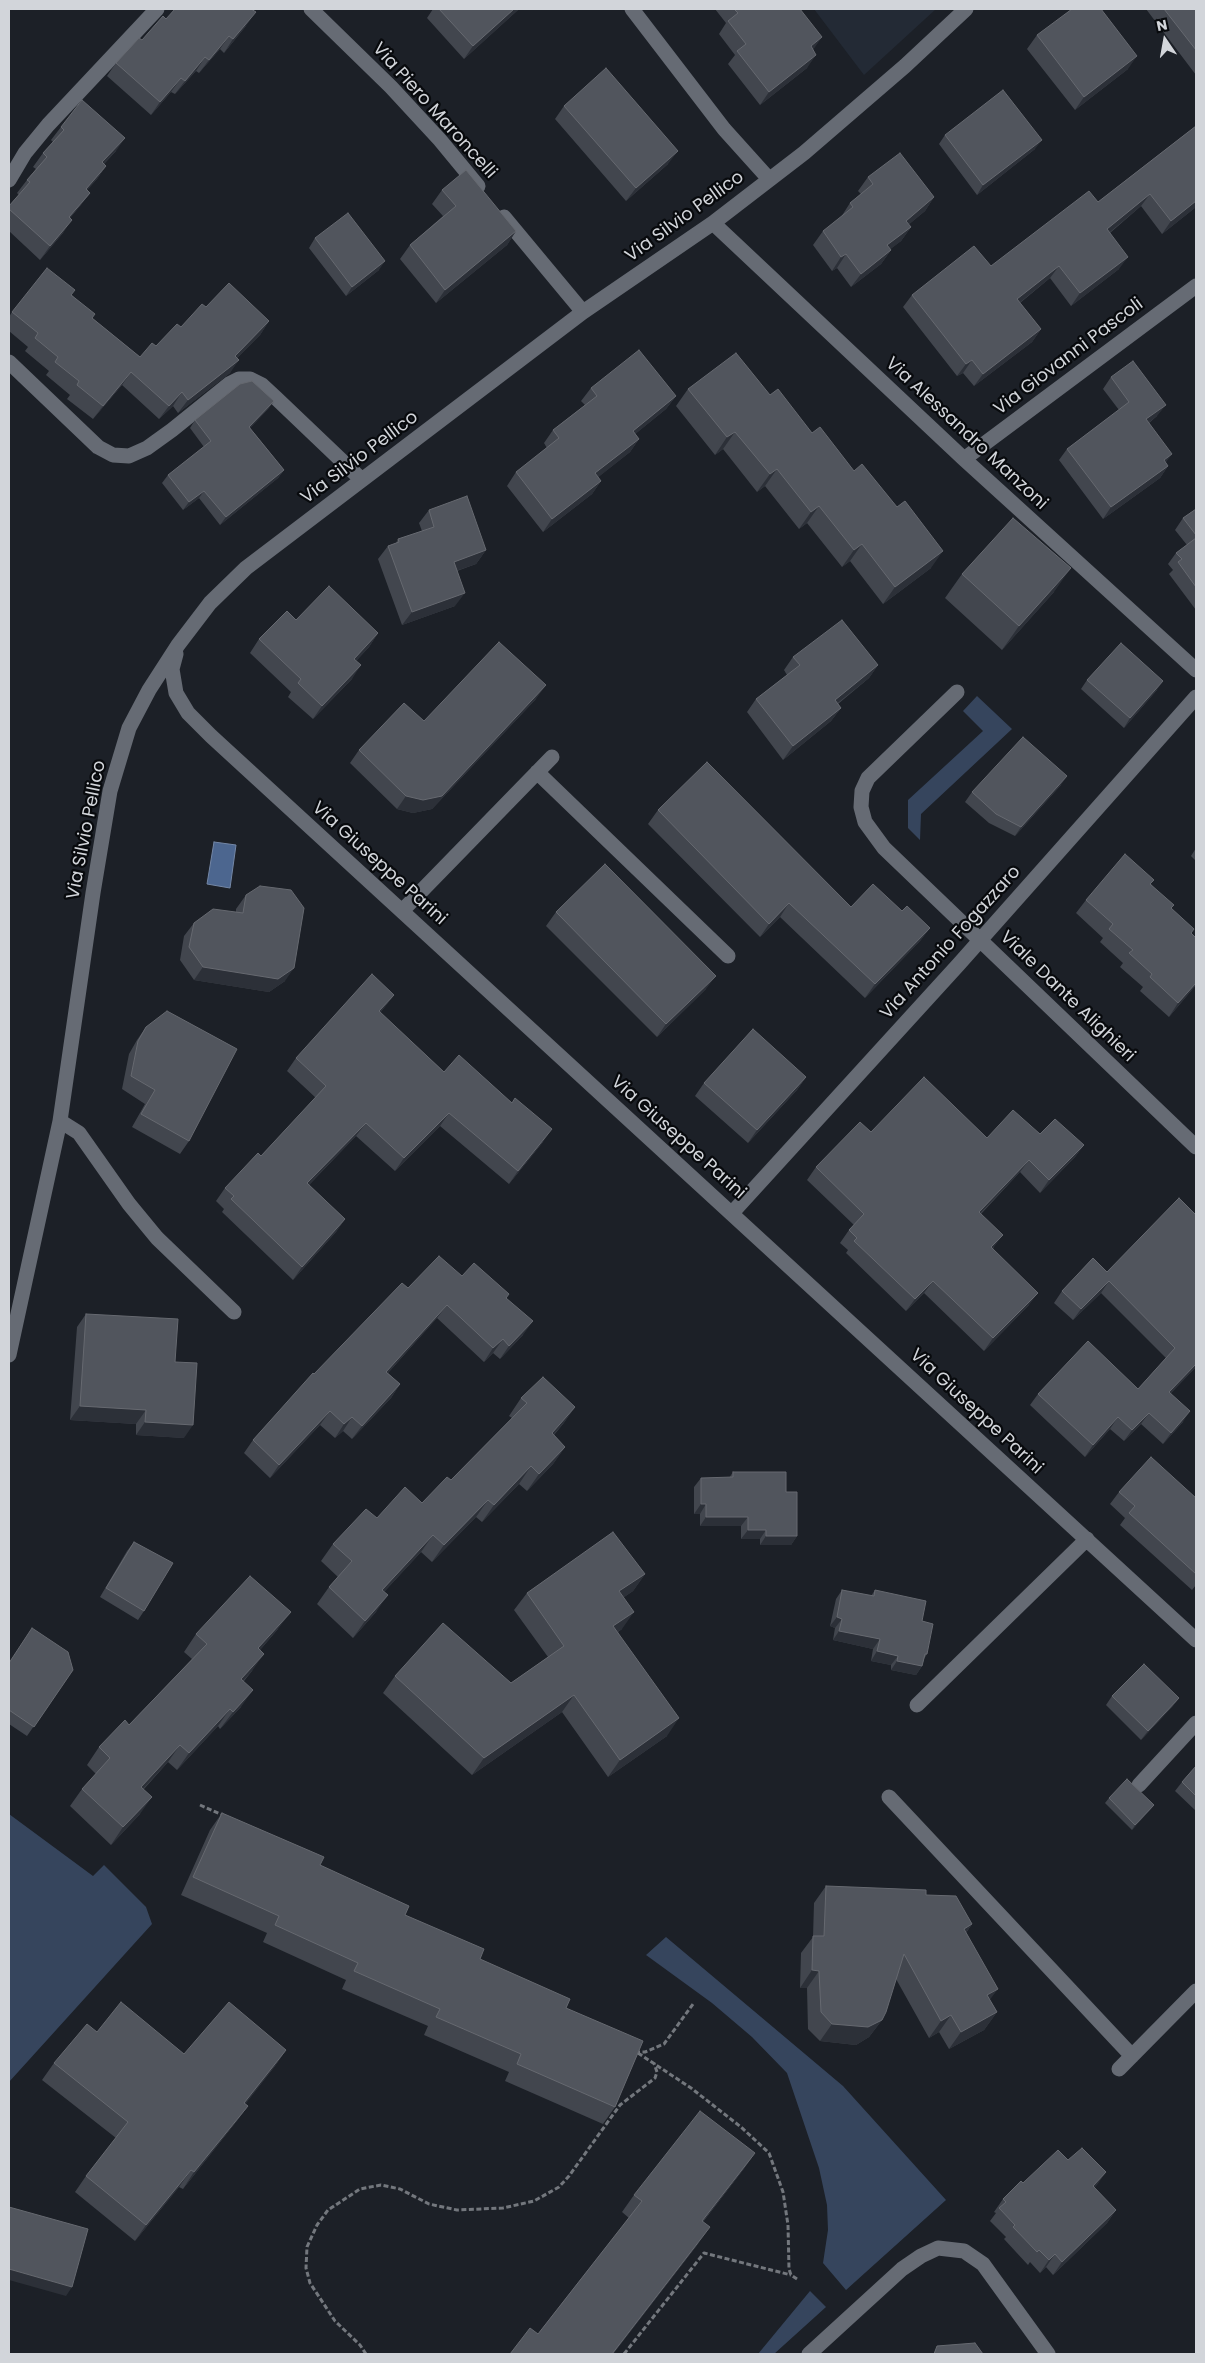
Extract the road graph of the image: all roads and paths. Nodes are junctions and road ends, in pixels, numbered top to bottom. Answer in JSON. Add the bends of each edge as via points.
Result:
{"nodes":[{"id":1,"x":157,"y":9,"type":"edge"},
{"id":2,"x":311,"y":9,"type":"edge"},
{"id":3,"x":632,"y":9,"type":"edge"},
{"id":4,"x":966,"y":9,"type":"edge"},
{"id":5,"x":770,"y":179,"type":"junction"},
{"id":6,"x":9,"y":180,"type":"edge"},
{"id":7,"x":484,"y":194,"type":"edge"},
{"id":8,"x":497,"y":209,"type":"edge"},
{"id":9,"x":713,"y":223,"type":"junction"},
{"id":10,"x":1196,"y":286,"type":"edge"},
{"id":11,"x":583,"y":312,"type":"junction"},
{"id":12,"x":9,"y":362,"type":"edge"},
{"id":13,"x":964,"y":458,"type":"junction"},
{"id":14,"x":362,"y":480,"type":"junction"},
{"id":15,"x":178,"y":645,"type":"junction"},
{"id":16,"x":1196,"y":670,"type":"edge"},
{"id":17,"x":957,"y":692,"type":"dead end"},
{"id":18,"x":1196,"y":697,"type":"edge"},
{"id":19,"x":552,"y":757,"type":"dead end"},
{"id":20,"x":537,"y":772,"type":"junction"},
{"id":21,"x":402,"y":910,"type":"junction"},
{"id":22,"x":979,"y":940,"type":"junction"},
{"id":23,"x":728,"y":956,"type":"dead end"},
{"id":24,"x":60,"y":1121,"type":"junction"},
{"id":25,"x":1196,"y":1147,"type":"edge"},
{"id":26,"x":732,"y":1213,"type":"junction"},
{"id":27,"x":234,"y":1312,"type":"dead end"},
{"id":28,"x":9,"y":1355,"type":"edge"},
{"id":29,"x":1087,"y":1539,"type":"junction"},
{"id":30,"x":1196,"y":1640,"type":"edge"},
{"id":31,"x":917,"y":1705,"type":"dead end"},
{"id":32,"x":1196,"y":1723,"type":"edge"},
{"id":33,"x":1139,"y":1785,"type":"dead end"},
{"id":34,"x":889,"y":1797,"type":"dead end"},
{"id":35,"x":200,"y":1805,"type":"dead end"},
{"id":36,"x":224,"y":1825,"type":"edge"},
{"id":37,"x":1196,"y":1991,"type":"edge"},
{"id":38,"x":693,"y":2004,"type":"dead end"},
{"id":39,"x":626,"y":2048,"type":"edge"},
{"id":40,"x":635,"y":2052,"type":"junction"},
{"id":41,"x":1132,"y":2056,"type":"junction"},
{"id":42,"x":654,"y":2063,"type":"junction"},
{"id":43,"x":1119,"y":2069,"type":"dead end"},
{"id":44,"x":791,"y":2275,"type":"junction"},
{"id":45,"x":797,"y":2280,"type":"dead end"},
{"id":46,"x":366,"y":2354,"type":"edge"},
{"id":47,"x":624,"y":2354,"type":"edge"},
{"id":48,"x":810,"y":2354,"type":"edge"},
{"id":49,"x":1048,"y":2354,"type":"edge"}],
"edges":[{"from":1,"to":6,"type":"street","via":[[48,125]]},
{"from":2,"to":7,"type":"street","name":"Via Piero Maroncelli","via":[[391,86]]},
{"from":3,"to":5,"type":"street","via":[[724,129]]},
{"from":4,"to":5,"type":"street","name":"Via Silvio Pellico","via":[[898,73]]},
{"from":5,"to":9,"type":"street","name":"Via Silvio Pellico"},
{"from":8,"to":11,"type":"street"},
{"from":9,"to":11,"type":"street","name":"Via Silvio Pellico"},
{"from":9,"to":13,"type":"street","name":"Via Alessandro Manzoni"},
{"from":10,"to":13,"type":"street","name":"Via Giovanni Pascoli"},
{"from":11,"to":14,"type":"street","name":"Via Silvio Pellico"},
{"from":12,"to":14,"type":"street","via":[[98,447],[113,455],[129,456],[147,448],[229,384],[239,379],[250,379],[269,392]]},
{"from":13,"to":16,"type":"street","name":"Via Alessandro Manzoni"},
{"from":14,"to":15,"type":"street","name":"Via Silvio Pellico","via":[[246,568],[210,603]]},
{"from":15,"to":21,"type":"street","name":"Via Giuseppe Parini","via":[[172,669],[176,693],[188,713]]},
{"from":15,"to":24,"type":"street","name":"Via Silvio Pellico","via":[[129,728],[110,792]]},
{"from":17,"to":22,"type":"street","name":"Viale Dante Alighieri","via":[[876,768],[865,784],[861,807],[865,822],[884,848]]},
{"from":18,"to":22,"type":"street","name":"Via Antonio Fogazzaro"},
{"from":19,"to":20,"type":"street"},
{"from":20,"to":21,"type":"street"},
{"from":20,"to":23,"type":"street"},
{"from":21,"to":26,"type":"street","name":"Via Giuseppe Parini"},
{"from":22,"to":25,"type":"street","name":"Viale Dante Alighieri"},
{"from":22,"to":26,"type":"street","name":"Via Antonio Fogazzaro"},
{"from":24,"to":27,"type":"street","via":[[79,1133],[129,1204],[158,1238]]},
{"from":24,"to":28,"type":"street","name":"Via Silvio Pellico"},
{"from":26,"to":29,"type":"street","name":"Via Giuseppe Parini"},
{"from":29,"to":30,"type":"street","name":"Via Giuseppe Parini"},
{"from":29,"to":31,"type":"street"},
{"from":32,"to":33,"type":"street"},
{"from":34,"to":41,"type":"street"},
{"from":35,"to":36,"type":"path","via":[[227,1817]]},
{"from":37,"to":41,"type":"street"},
{"from":38,"to":40,"type":"path","via":[[664,2044],[653,2050]]},
{"from":39,"to":40,"type":"path"},
{"from":40,"to":42,"type":"path"},
{"from":41,"to":43,"type":"street"},
{"from":42,"to":44,"type":"path","via":[[741,2127],[769,2153],[783,2192]]},
{"from":42,"to":46,"type":"path","via":[[655,2078],[620,2105],[559,2187],[534,2201],[502,2208],[457,2210],[429,2204],[400,2189],[381,2185],[360,2189],[328,2210],[307,2247],[306,2268],[310,2283],[335,2321]]},
{"from":44,"to":45,"type":"path"},
{"from":44,"to":47,"type":"path","via":[[704,2253]]},
{"from":48,"to":49,"type":"street","via":[[902,2269],[938,2248],[964,2251],[983,2264]]}]}
